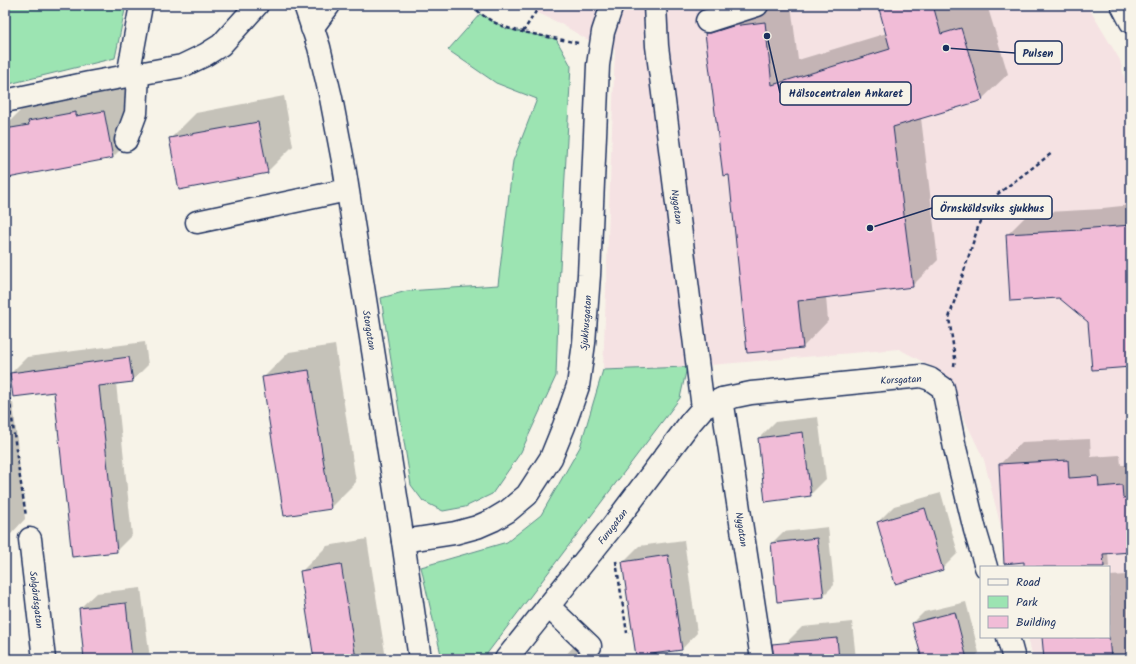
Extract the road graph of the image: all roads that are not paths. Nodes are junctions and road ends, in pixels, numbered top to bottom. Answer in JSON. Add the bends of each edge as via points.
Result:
{"nodes":[{"id":1,"x":141,"y":5,"type":"edge"},
{"id":2,"x":257,"y":5,"type":"edge"},
{"id":3,"x":305,"y":5,"type":"edge"},
{"id":4,"x":329,"y":5,"type":"edge"},
{"id":5,"x":612,"y":5,"type":"edge"},
{"id":6,"x":655,"y":5,"type":"edge"},
{"id":7,"x":757,"y":5,"type":"edge"},
{"id":8,"x":1122,"y":5,"type":"edge"},
{"id":9,"x":707,"y":21,"type":"dead end"},
{"id":10,"x":1131,"y":22,"type":"edge"},
{"id":11,"x":312,"y":28,"type":"junction"},
{"id":12,"x":133,"y":75,"type":"junction"},
{"id":13,"x":5,"y":101,"type":"edge"},
{"id":14,"x":126,"y":140,"type":"dead end"},
{"id":15,"x":347,"y":190,"type":"junction"},
{"id":16,"x":196,"y":222,"type":"dead end"},
{"id":17,"x":712,"y":404,"type":"junction"},
{"id":18,"x":30,"y":540,"type":"road end"},
{"id":19,"x":403,"y":541,"type":"junction"},
{"id":20,"x":986,"y":566,"type":"edge"},
{"id":21,"x":548,"y":606,"type":"junction"},
{"id":22,"x":1008,"y":638,"type":"edge"},
{"id":23,"x":590,"y":646,"type":"dead end"},
{"id":24,"x":759,"y":658,"type":"edge"},
{"id":25,"x":44,"y":659,"type":"edge"},
{"id":26,"x":420,"y":659,"type":"edge"},
{"id":27,"x":506,"y":659,"type":"edge"},
{"id":28,"x":1014,"y":659,"type":"edge"}],
"edges":[{"from":1,"to":12,"type":"street"},
{"from":2,"to":12,"type":"street","via":[[221,45],[205,55],[182,66]]},
{"from":3,"to":11,"type":"street","name":"Storgatan"},
{"from":4,"to":11,"type":"street"},
{"from":5,"to":19,"type":"street","name":"Sjukhusgatan","via":[[603,32],[598,65],[584,343],[578,386],[564,426],[550,458],[527,495],[508,511],[477,527]]},
{"from":6,"to":17,"type":"street","name":"Nygatan","via":[[657,46]]},
{"from":7,"to":9,"type":"street"},
{"from":8,"to":10,"type":"street"},
{"from":11,"to":15,"type":"street","name":"Storgatan","via":[[331,98]]},
{"from":12,"to":13,"type":"street"},
{"from":12,"to":14,"type":"street","via":[[136,113]]},
{"from":15,"to":16,"type":"street"},
{"from":15,"to":19,"type":"street","name":"Storgatan"},
{"from":17,"to":20,"type":"street","name":"Korsgatan","via":[[751,393],[920,376],[930,379],[943,388],[955,448]]},
{"from":17,"to":21,"type":"street","name":"Furugatan","via":[[690,423]]},
{"from":17,"to":24,"type":"street","name":"Nygatan"},
{"from":18,"to":25,"type":"street","name":"Solgårdsgatan"},
{"from":19,"to":26,"type":"street","name":"Storgatan"},
{"from":21,"to":23,"type":"street"},
{"from":21,"to":27,"type":"street","name":"Furugatan"},
{"from":22,"to":28,"type":"street"}]}
